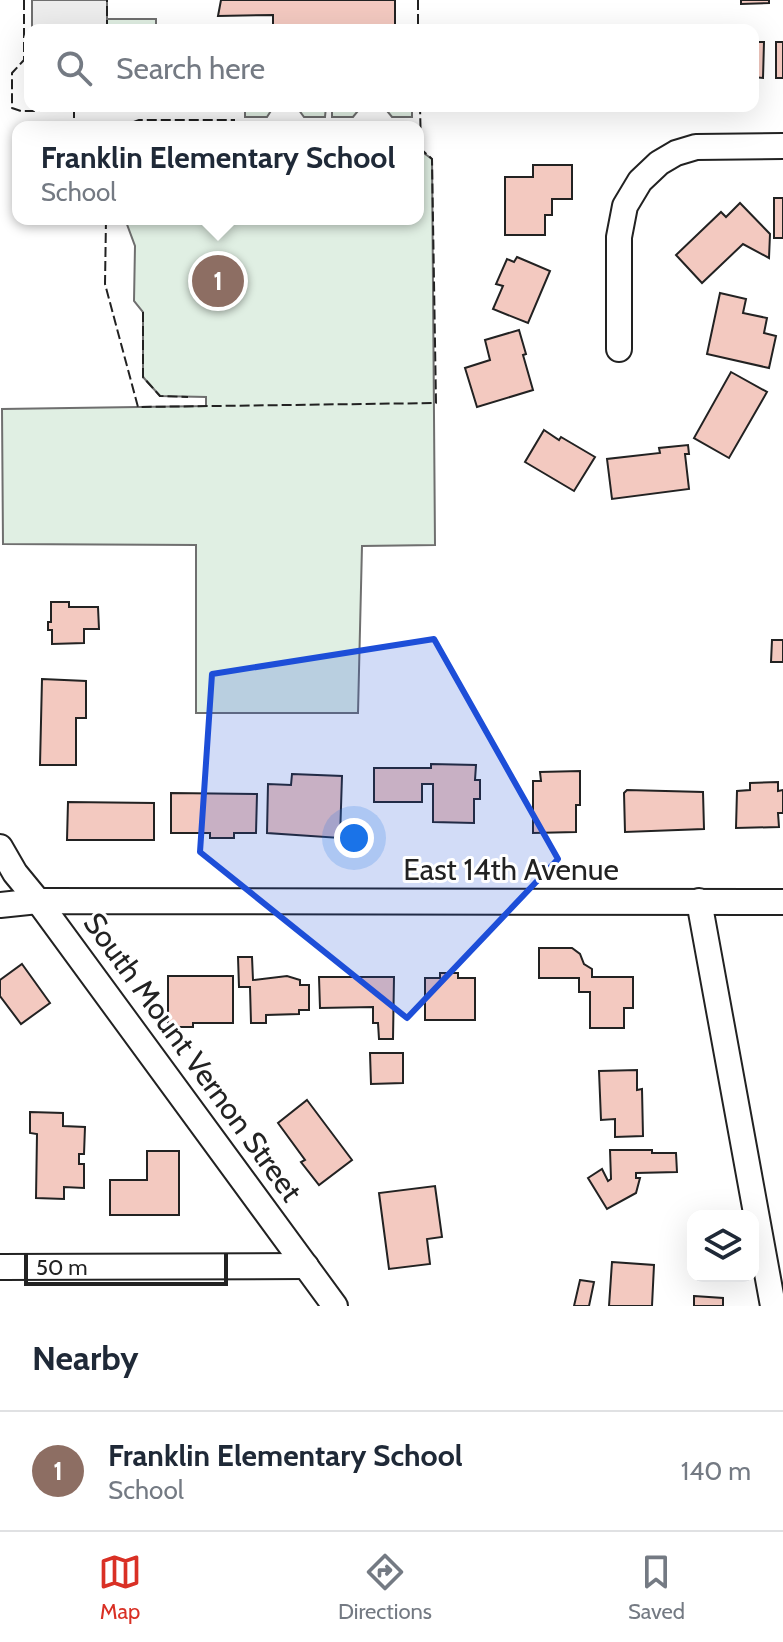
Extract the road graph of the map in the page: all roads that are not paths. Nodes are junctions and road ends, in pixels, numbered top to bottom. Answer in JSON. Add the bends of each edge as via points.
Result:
{"nodes":[{"id":1,"x":783,"y":146,"type":"edge"},
{"id":2,"x":619,"y":349,"type":"dead end"},
{"id":3,"x":0,"y":847,"type":"edge"},
{"id":4,"x":38,"y":901,"type":"junction"},
{"id":5,"x":699,"y":901,"type":"junction"},
{"id":6,"x":783,"y":902,"type":"edge"},
{"id":7,"x":0,"y":905,"type":"edge"},
{"id":8,"x":306,"y":1266,"type":"junction"},
{"id":9,"x":0,"y":1267,"type":"edge"},
{"id":10,"x":335,"y":1306,"type":"edge"},
{"id":11,"x":773,"y":1306,"type":"edge"}],
"edges":[{"from":1,"to":2,"type":"street","via":[[696,147],[659,163],[640,181],[625,206],[619,237]]},
{"from":3,"to":4,"type":"street","name":"South Mount Vernon Street"},
{"from":4,"to":5,"type":"street","name":"East 14th Avenue"},
{"from":4,"to":7,"type":"street","name":"East 14th Avenue"},
{"from":4,"to":8,"type":"street","name":"South Mount Vernon Street"},
{"from":5,"to":6,"type":"street","name":"East 14th Avenue"},
{"from":5,"to":11,"type":"street"},
{"from":8,"to":9,"type":"street"},
{"from":8,"to":10,"type":"street","name":"South Mount Vernon Street"}]}
